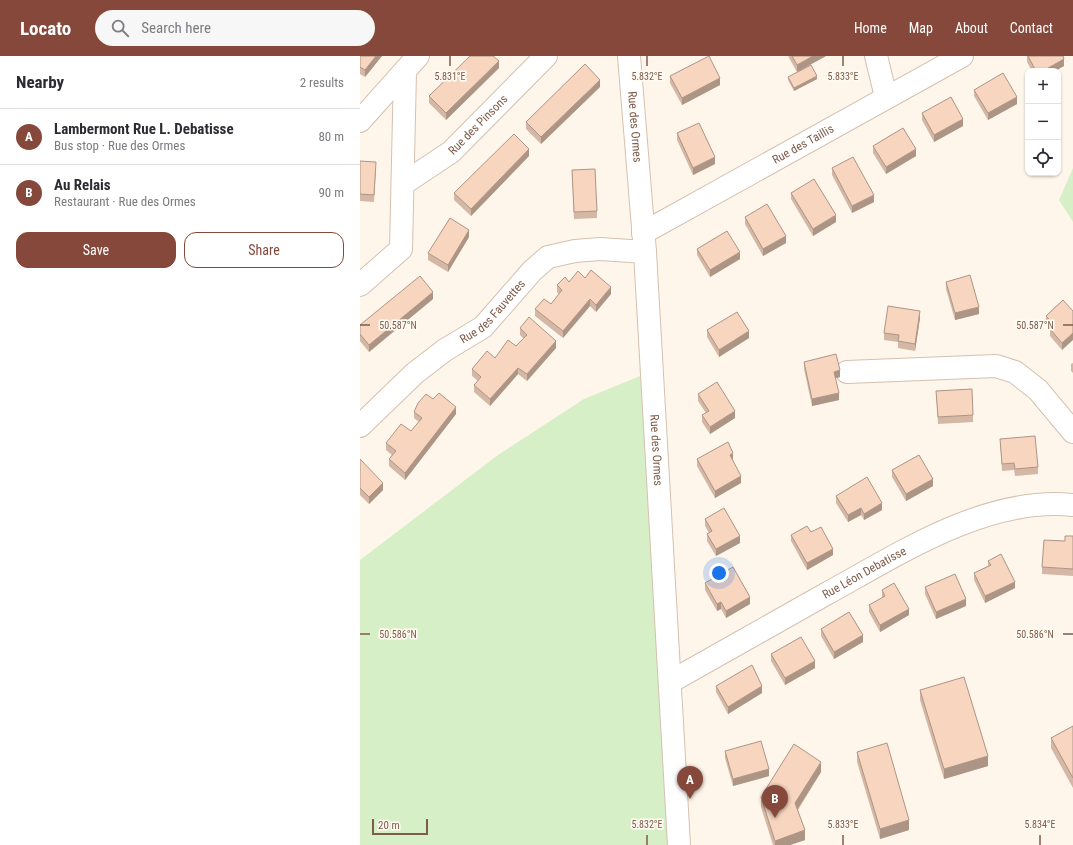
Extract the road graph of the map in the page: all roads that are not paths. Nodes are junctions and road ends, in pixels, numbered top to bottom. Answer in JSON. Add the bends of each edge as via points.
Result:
{"nodes":[{"id":1,"x":546,"y":56,"type":"edge"},
{"id":2,"x":629,"y":56,"type":"edge"},
{"id":3,"x":876,"y":56,"type":"edge"},
{"id":4,"x":962,"y":56,"type":"edge"},
{"id":5,"x":411,"y":64,"type":"edge"},
{"id":6,"x":886,"y":97,"type":"junction"},
{"id":7,"x":360,"y":121,"type":"edge"},
{"id":8,"x":403,"y":184,"type":"junction"},
{"id":9,"x":644,"y":242,"type":"junction"},
{"id":10,"x":360,"y":285,"type":"edge"},
{"id":11,"x":847,"y":372,"type":"dead end"},
{"id":12,"x":360,"y":426,"type":"edge"},
{"id":13,"x":1073,"y":432,"type":"edge"},
{"id":14,"x":1073,"y":505,"type":"edge"},
{"id":15,"x":670,"y":682,"type":"junction"},
{"id":16,"x":679,"y":845,"type":"edge"}],
"edges":[{"from":1,"to":8,"type":"street","name":"Rue des Pinsons","via":[[450,152]]},
{"from":2,"to":9,"type":"street","name":"Rue des Ormes"},
{"from":3,"to":6,"type":"street"},
{"from":4,"to":6,"type":"street","name":"Rue des Taillis"},
{"from":5,"to":7,"type":"street"},
{"from":5,"to":8,"type":"street"},
{"from":6,"to":9,"type":"street","name":"Rue des Taillis"},
{"from":8,"to":10,"type":"street","via":[[401,249]]},
{"from":9,"to":12,"type":"street","name":"Rue des Fauvettes","via":[[548,257],[532,271],[483,327],[445,350],[415,373]]},
{"from":9,"to":15,"type":"street","name":"Rue des Ormes"},
{"from":11,"to":13,"type":"street","via":[[996,366],[1015,372],[1038,390]]},
{"from":14,"to":15,"type":"street","name":"Rue Léon Debatisse","via":[[1057,503],[1008,509],[943,531]]},
{"from":15,"to":16,"type":"street","name":"Rue des Ormes"}]}
